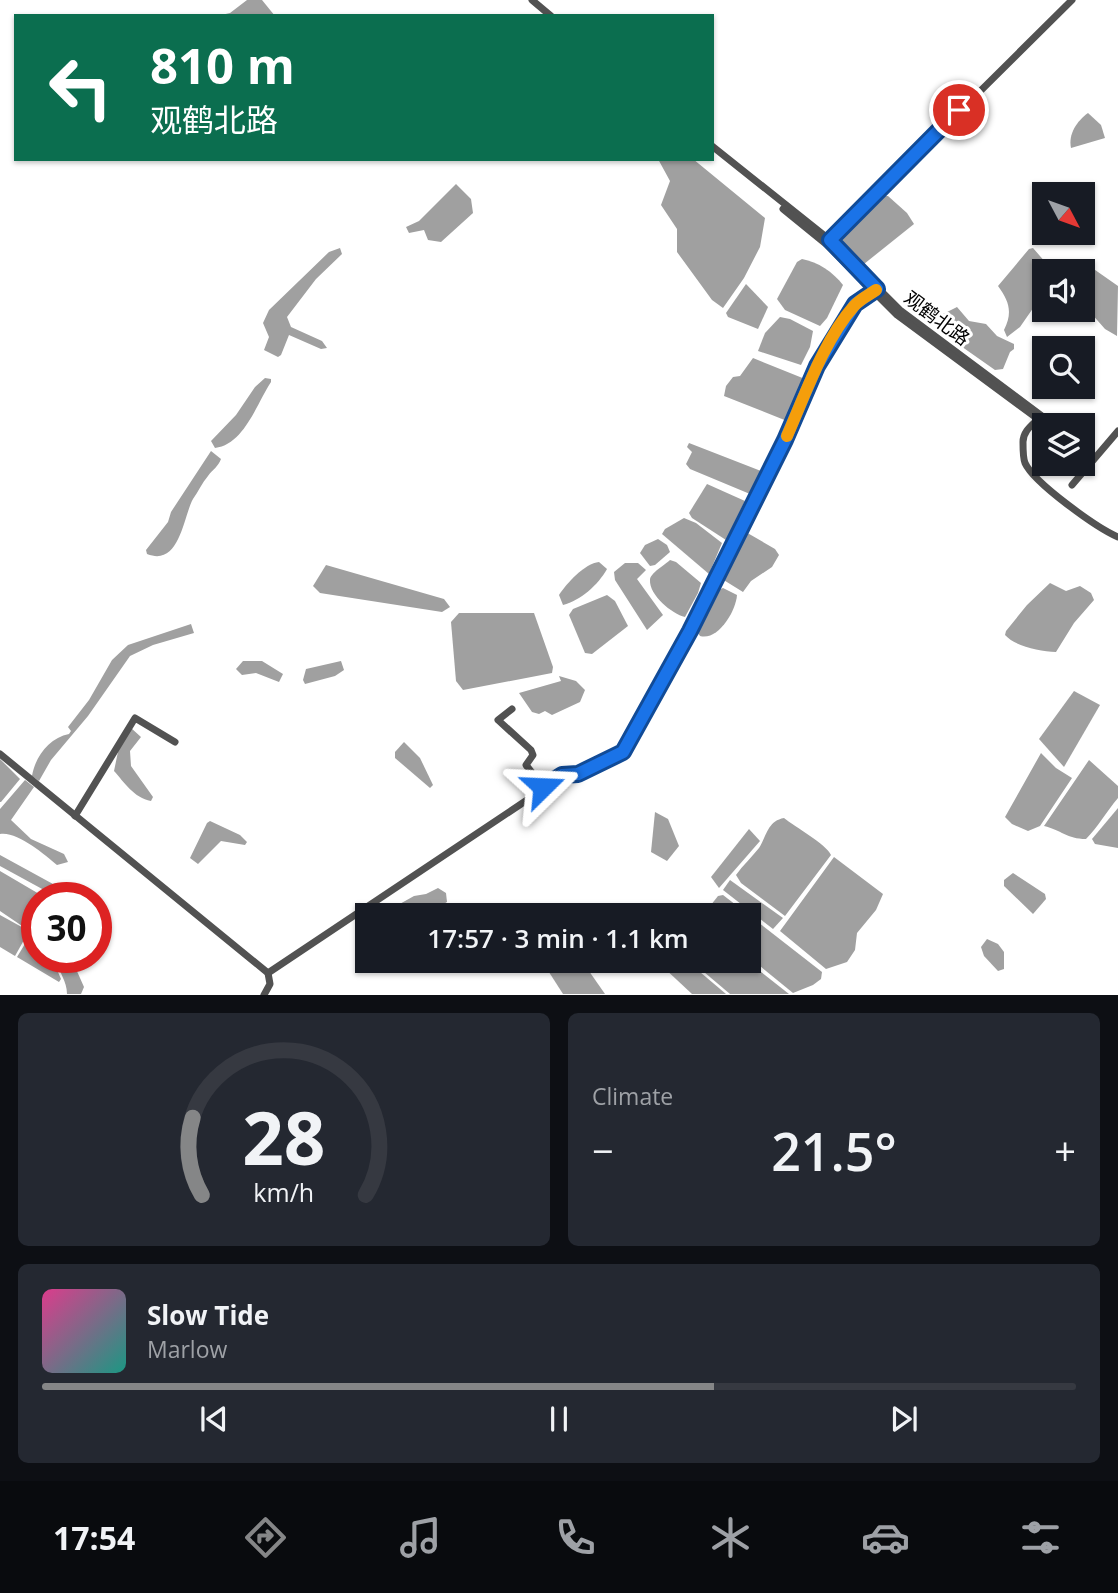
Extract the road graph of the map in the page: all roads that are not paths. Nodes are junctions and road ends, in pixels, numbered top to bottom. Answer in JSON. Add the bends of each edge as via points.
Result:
{"nodes":[{"id":1,"x":524,"y":0,"type":"edge"},
{"id":2,"x":532,"y":0,"type":"edge"},
{"id":3,"x":1072,"y":0,"type":"edge"},
{"id":4,"x":542,"y":14,"type":"edge"},
{"id":5,"x":549,"y":14,"type":"edge"},
{"id":6,"x":714,"y":148,"type":"edge"},
{"id":7,"x":714,"y":154,"type":"edge"},
{"id":8,"x":828,"y":242,"type":"junction"},
{"id":9,"x":875,"y":291,"type":"junction"},
{"id":10,"x":1034,"y":413,"type":"edge"},
{"id":11,"x":1032,"y":425,"type":"edge"},
{"id":12,"x":1118,"y":430,"type":"edge"},
{"id":13,"x":1032,"y":471,"type":"edge"},
{"id":14,"x":1038,"y":476,"type":"edge"},
{"id":15,"x":1072,"y":485,"type":"dead end"},
{"id":16,"x":1118,"y":537,"type":"edge"},
{"id":17,"x":512,"y":709,"type":"dead end"},
{"id":18,"x":174,"y":742,"type":"dead end"},
{"id":19,"x":0,"y":754,"type":"edge"},
{"id":20,"x":543,"y":787,"type":"junction"},
{"id":21,"x":75,"y":816,"type":"junction"},
{"id":22,"x":268,"y":973,"type":"junction"},
{"id":23,"x":264,"y":995,"type":"edge"}],
"edges":[{"from":1,"to":4,"type":"street"},
{"from":2,"to":5,"type":"street"},
{"from":3,"to":8,"type":"street"},
{"from":6,"to":8,"type":"street","name":"观鹤北路"},
{"from":7,"to":8,"type":"street","name":"观鹤北路"},
{"from":8,"to":9,"type":"street","name":"观鹤北路"},
{"from":9,"to":10,"type":"street","name":"观鹤北路","via":[[915,329]]},
{"from":9,"to":20,"type":"street","via":[[855,304],[817,366],[690,631],[623,752]]},
{"from":11,"to":13,"type":"street","via":[[1023,441],[1026,465]]},
{"from":12,"to":15,"type":"street"},
{"from":14,"to":16,"type":"street","via":[[1069,506]]},
{"from":17,"to":20,"type":"street","via":[[498,720],[531,751],[526,765]]},
{"from":18,"to":21,"type":"street","via":[[135,718]]},
{"from":19,"to":21,"type":"street"},
{"from":20,"to":22,"type":"street"},
{"from":21,"to":22,"type":"street"},
{"from":22,"to":23,"type":"street","via":[[270,984]]}]}
